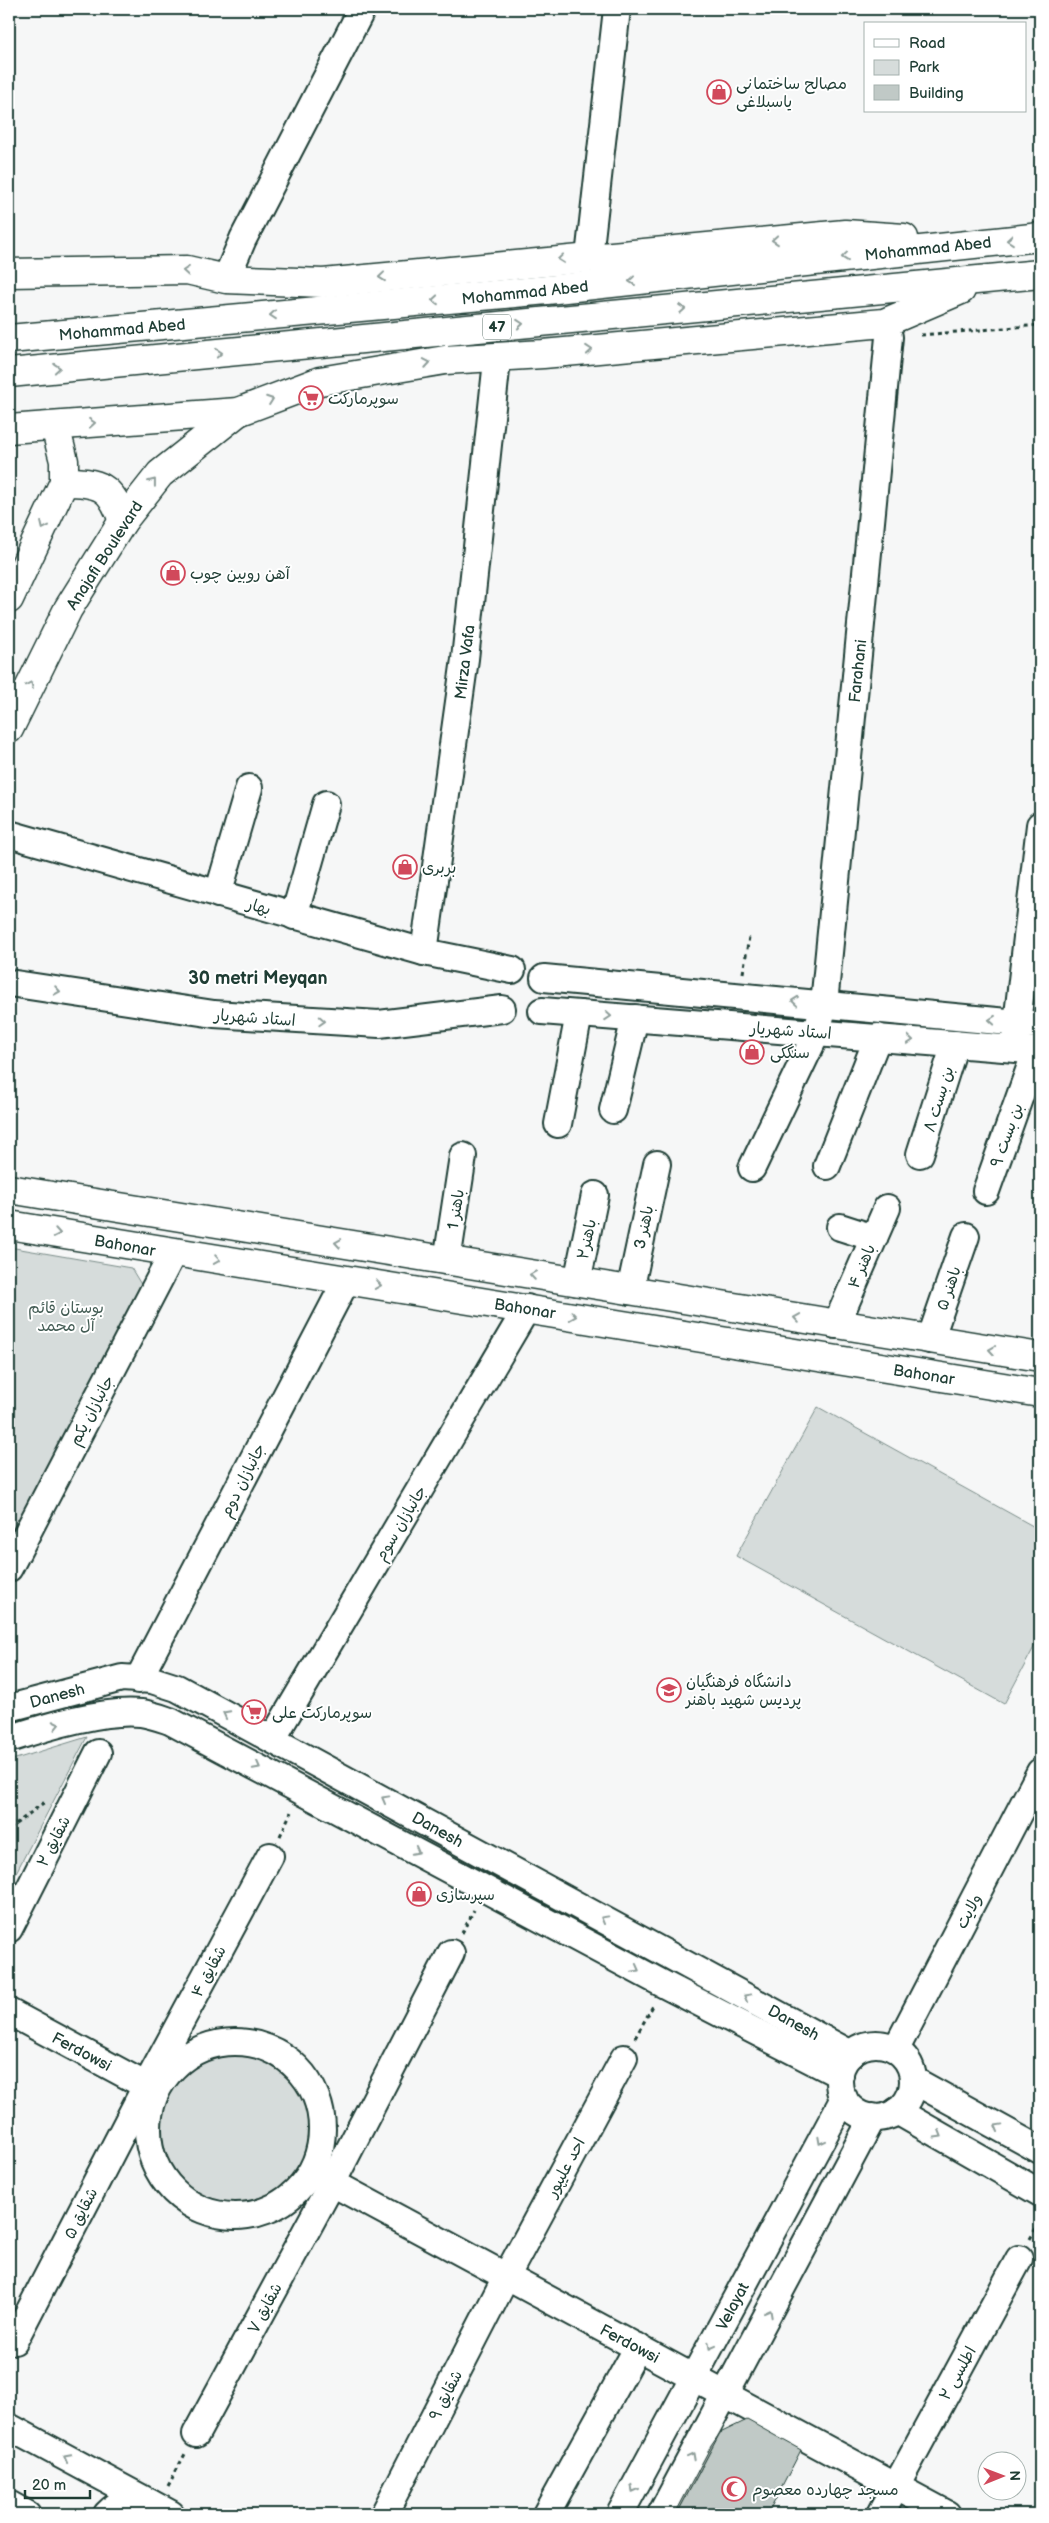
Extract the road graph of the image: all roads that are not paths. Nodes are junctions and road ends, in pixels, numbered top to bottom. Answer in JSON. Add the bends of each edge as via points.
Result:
{"nodes":[{"id":1,"x":362,"y":9,"type":"edge"},
{"id":2,"x":617,"y":9,"type":"edge"},
{"id":3,"x":1040,"y":237,"type":"edge"},
{"id":4,"x":981,"y":242,"type":"junction"},
{"id":5,"x":589,"y":256,"type":"junction"},
{"id":6,"x":9,"y":273,"type":"edge"},
{"id":7,"x":1040,"y":274,"type":"edge"},
{"id":8,"x":226,"y":279,"type":"junction"},
{"id":9,"x":986,"y":280,"type":"junction"},
{"id":10,"x":889,"y":337,"type":"road end"},
{"id":11,"x":9,"y":339,"type":"edge"},
{"id":12,"x":496,"y":370,"type":"dead end"},
{"id":13,"x":9,"y":373,"type":"edge"},
{"id":14,"x":238,"y":412,"type":"junction"},
{"id":15,"x":55,"y":426,"type":"junction"},
{"id":16,"x":9,"y":430,"type":"edge"},
{"id":17,"x":64,"y":482,"type":"junction"},
{"id":18,"x":123,"y":521,"type":"junction"},
{"id":19,"x":9,"y":599,"type":"edge"},
{"id":20,"x":9,"y":729,"type":"edge"},
{"id":21,"x":249,"y":788,"type":"dead end"},
{"id":22,"x":326,"y":804,"type":"dead end"},
{"id":23,"x":1040,"y":825,"type":"edge"},
{"id":24,"x":9,"y":834,"type":"edge"},
{"id":25,"x":218,"y":894,"type":"junction"},
{"id":26,"x":294,"y":916,"type":"junction"},
{"id":27,"x":424,"y":952,"type":"junction"},
{"id":28,"x":512,"y":970,"type":"junction"},
{"id":29,"x":544,"y":978,"type":"junction"},
{"id":30,"x":9,"y":984,"type":"edge"},
{"id":31,"x":824,"y":1004,"type":"junction"},
{"id":32,"x":502,"y":1009,"type":"junction"},
{"id":33,"x":542,"y":1011,"type":"junction"},
{"id":34,"x":579,"y":1014,"type":"junction"},
{"id":35,"x":635,"y":1018,"type":"junction"},
{"id":36,"x":1029,"y":1024,"type":"edge"},
{"id":37,"x":817,"y":1032,"type":"junction"},
{"id":38,"x":878,"y":1037,"type":"junction"},
{"id":39,"x":955,"y":1044,"type":"junction"},
{"id":40,"x":1030,"y":1051,"type":"edge"},
{"id":41,"x":613,"y":1110,"type":"dead end"},
{"id":42,"x":558,"y":1124,"type":"dead end"},
{"id":43,"x":920,"y":1154,"type":"dead end"},
{"id":44,"x":463,"y":1156,"type":"dead end"},
{"id":45,"x":657,"y":1164,"type":"dead end"},
{"id":46,"x":827,"y":1166,"type":"dead end"},
{"id":47,"x":752,"y":1168,"type":"dead end"},
{"id":48,"x":9,"y":1189,"type":"edge"},
{"id":49,"x":986,"y":1191,"type":"dead end"},
{"id":50,"x":596,"y":1196,"type":"dead end"},
{"id":51,"x":887,"y":1208,"type":"dead end"},
{"id":52,"x":9,"y":1225,"type":"edge"},
{"id":53,"x":840,"y":1227,"type":"dead end"},
{"id":54,"x":966,"y":1236,"type":"dead end"},
{"id":55,"x":874,"y":1238,"type":"junction"},
{"id":56,"x":173,"y":1253,"type":"junction"},
{"id":57,"x":446,"y":1261,"type":"junction"},
{"id":58,"x":346,"y":1280,"type":"junction"},
{"id":59,"x":578,"y":1282,"type":"junction"},
{"id":60,"x":630,"y":1291,"type":"junction"},
{"id":61,"x":527,"y":1308,"type":"junction"},
{"id":62,"x":836,"y":1324,"type":"junction"},
{"id":63,"x":930,"y":1340,"type":"junction"},
{"id":64,"x":1040,"y":1358,"type":"edge"},
{"id":65,"x":1040,"y":1393,"type":"edge"},
{"id":66,"x":9,"y":1568,"type":"edge"},
{"id":67,"x":138,"y":1680,"type":"junction"},
{"id":68,"x":9,"y":1708,"type":"edge"},
{"id":69,"x":9,"y":1738,"type":"edge"},
{"id":70,"x":273,"y":1738,"type":"junction"},
{"id":71,"x":98,"y":1753,"type":"dead end"},
{"id":72,"x":1040,"y":1772,"type":"edge"},
{"id":73,"x":270,"y":1856,"type":"road end"},
{"id":74,"x":9,"y":1929,"type":"edge"},
{"id":75,"x":451,"y":1954,"type":"road end"},
{"id":76,"x":9,"y":2012,"type":"edge"},
{"id":77,"x":896,"y":2049,"type":"junction"},
{"id":78,"x":624,"y":2058,"type":"road end"},
{"id":79,"x":845,"y":2076,"type":"junction"},
{"id":80,"x":913,"y":2080,"type":"junction"},
{"id":81,"x":151,"y":2088,"type":"junction"},
{"id":82,"x":885,"y":2114,"type":"junction"},
{"id":83,"x":1040,"y":2150,"type":"edge"},
{"id":84,"x":322,"y":2178,"type":"junction"},
{"id":85,"x":1040,"y":2193,"type":"edge"},
{"id":86,"x":1019,"y":2260,"type":"dead end"},
{"id":87,"x":506,"y":2276,"type":"junction"},
{"id":88,"x":14,"y":2341,"type":"dead end"},
{"id":89,"x":638,"y":2347,"type":"junction"},
{"id":90,"x":694,"y":2377,"type":"junction"},
{"id":91,"x":726,"y":2393,"type":"junction"},
{"id":92,"x":9,"y":2427,"type":"edge"},
{"id":93,"x":196,"y":2434,"type":"road end"},
{"id":94,"x":895,"y":2486,"type":"junction"},
{"id":95,"x":9,"y":2504,"type":"edge"},
{"id":96,"x":164,"y":2512,"type":"edge"},
{"id":97,"x":27,"y":2514,"type":"edge"},
{"id":98,"x":107,"y":2514,"type":"edge"},
{"id":99,"x":384,"y":2514,"type":"edge"},
{"id":100,"x":546,"y":2514,"type":"edge"},
{"id":101,"x":620,"y":2514,"type":"edge"},
{"id":102,"x":661,"y":2514,"type":"edge"},
{"id":103,"x":881,"y":2514,"type":"edge"},
{"id":104,"x":947,"y":2514,"type":"edge"}],
"edges":[{"from":1,"to":8,"type":"street","via":[[242,239]]},
{"from":2,"to":5,"type":"street"},
{"from":3,"to":4,"type":"main road","name":"Mohammad Abed","number":"47","one_way":true},
{"from":4,"to":5,"type":"main road","one_way":true,"via":[[845,234]]},
{"from":4,"to":11,"type":"main road","name":"Mohammad Abed","number":"47","one_way":true,"via":[[547,290]]},
{"from":5,"to":8,"type":"main road","one_way":true,"via":[[323,283]]},
{"from":8,"to":6,"type":"main road","one_way":true,"via":[[187,270]]},
{"from":7,"to":9,"type":"main road","name":"Mohammad Abed","number":"47"},
{"from":13,"to":9,"type":"main road","name":"Mohammad Abed","number":"47","one_way":true},
{"from":14,"to":9,"type":"main road","one_way":true,"via":[[320,381],[445,360],[884,322]]},
{"from":10,"to":31,"type":"street","name":"Farahani"},
{"from":12,"to":27,"type":"street","name":"Mirza Vafa","via":[[465,659]]},
{"from":15,"to":14,"type":"main road","one_way":true},
{"from":18,"to":14,"type":"main road","name":"Anajafi Boulevard","one_way":true,"via":[[160,474]]},
{"from":15,"to":16,"type":"main road"},
{"from":15,"to":17,"type":"main road","via":[[64,461]]},
{"from":17,"to":18,"type":"main road","via":[[87,482],[106,489],[116,500]]},
{"from":17,"to":19,"type":"main road","one_way":true},
{"from":20,"to":18,"type":"main road","name":"Anajafi Boulevard","one_way":true,"via":[[68,610]]},
{"from":21,"to":25,"type":"street"},
{"from":22,"to":26,"type":"street"},
{"from":23,"to":36,"type":"street","name":"بن بست ۹"},
{"from":24,"to":25,"type":"street","name":"بهار"},
{"from":25,"to":26,"type":"street","name":"بهار"},
{"from":26,"to":27,"type":"street","name":"بهار"},
{"from":27,"to":28,"type":"street","name":"بهار"},
{"from":28,"to":29,"type":"street","via":[[530,968]]},
{"from":28,"to":32,"type":"street","via":[[499,982],[498,1000]]},
{"from":31,"to":29,"type":"street","name":"استاد شهریار","one_way":true},
{"from":29,"to":33,"type":"street","via":[[549,995]]},
{"from":30,"to":32,"type":"street","name":"استاد شهریار","one_way":true,"via":[[214,1014],[378,1024]]},
{"from":36,"to":31,"type":"street","name":"استاد شهریار","one_way":true},
{"from":31,"to":37,"type":"street","name":"Farahani"},
{"from":32,"to":33,"type":"street","via":[[517,1019],[535,1017]]},
{"from":33,"to":34,"type":"street","name":"استاد شهریار"},
{"from":34,"to":35,"type":"street","name":"استاد شهریار","one_way":true},
{"from":34,"to":42,"type":"street"},
{"from":35,"to":37,"type":"street","name":"استاد شهریار"},
{"from":35,"to":41,"type":"street"},
{"from":36,"to":40,"type":"street","name":"بن بست ۹"},
{"from":37,"to":38,"type":"street","name":"استاد شهریار"},
{"from":37,"to":47,"type":"street","name":"Farahani"},
{"from":38,"to":39,"type":"street","name":"استاد شهریار","one_way":true},
{"from":38,"to":46,"type":"street"},
{"from":39,"to":40,"type":"street","name":"استاد شهریار"},
{"from":39,"to":43,"type":"street","name":"بن بست ۸"},
{"from":40,"to":49,"type":"street","name":"بن بست ۹"},
{"from":44,"to":57,"type":"street","name":"باهنر 1"},
{"from":45,"to":60,"type":"street","name":"باهنر 3"},
{"from":57,"to":48,"type":"main road","name":"Bahonar","one_way":true},
{"from":50,"to":59,"type":"street","name":"باهنر۲"},
{"from":51,"to":55,"type":"street","name":"باهنر ۴"},
{"from":52,"to":56,"type":"main road","name":"Bahonar","one_way":true},
{"from":53,"to":55,"type":"street"},
{"from":54,"to":63,"type":"street","name":"باهنر ۵"},
{"from":55,"to":62,"type":"street","name":"باهنر ۴"},
{"from":56,"to":58,"type":"main road","name":"Bahonar","one_way":true},
{"from":56,"to":66,"type":"street","name":"جانبازان یکم"},
{"from":59,"to":57,"type":"main road","name":"Bahonar","one_way":true},
{"from":58,"to":61,"type":"main road","name":"Bahonar","one_way":true},
{"from":58,"to":67,"type":"street","name":"جانبازان دوم"},
{"from":59,"to":60,"type":"main road","name":"Bahonar"},
{"from":62,"to":60,"type":"main road","name":"Bahonar","one_way":true},
{"from":61,"to":65,"type":"main road","name":"Bahonar","one_way":true},
{"from":61,"to":70,"type":"street","name":"جانبازان سوم"},
{"from":62,"to":63,"type":"main road","name":"Bahonar"},
{"from":64,"to":63,"type":"main road","name":"Bahonar","one_way":true},
{"from":67,"to":68,"type":"street","name":"Danesh","via":[[122,1678]]},
{"from":70,"to":67,"type":"street","name":"Danesh","one_way":true,"via":[[177,1688],[152,1680]]},
{"from":69,"to":79,"type":"street","name":"Danesh","one_way":true,"via":[[118,1712],[142,1713],[170,1721],[665,1985]]},
{"from":79,"to":70,"type":"street","name":"Danesh","one_way":true},
{"from":71,"to":74,"type":"street","name":"شقایق ۲"},
{"from":72,"to":77,"type":"street","name":"ولایت"},
{"from":73,"to":81,"type":"street","name":"شقایق ۴"},
{"from":75,"to":84,"type":"street"},
{"from":76,"to":81,"type":"street","name":"Ferdowsi"},
{"from":77,"to":79,"type":"street","via":[[872,2044],[861,2047]]},
{"from":77,"to":80,"type":"street","via":[[905,2057]]},
{"from":78,"to":87,"type":"street","name":"احد علیپور"},
{"from":79,"to":82,"type":"street","via":[[851,2108],[862,2115]]},
{"from":79,"to":90,"type":"street","name":"Velayat","one_way":true},
{"from":80,"to":82,"type":"street","via":[[908,2098]]},
{"from":83,"to":80,"type":"street","one_way":true},
{"from":81,"to":84,"type":"street","via":[[148,2133],[153,2161],[168,2185],[189,2204],[215,2215],[244,2217],[271,2210]]},
{"from":81,"to":84,"type":"street","via":[[193,2051],[220,2042],[248,2041],[275,2050],[298,2066],[314,2090],[323,2117]]},
{"from":81,"to":88,"type":"street","name":"شقایق ۵"},
{"from":82,"to":85,"type":"street","one_way":true},
{"from":91,"to":82,"type":"street","one_way":true},
{"from":84,"to":87,"type":"street","name":"Ferdowsi"},
{"from":84,"to":93,"type":"street","name":"شقایق ۷"},
{"from":86,"to":94,"type":"street","name":"اطلسی ۲"},
{"from":87,"to":89,"type":"street","name":"Ferdowsi"},
{"from":87,"to":99,"type":"street","name":"شقایق ۹"},
{"from":89,"to":90,"type":"street","name":"Ferdowsi"},
{"from":89,"to":100,"type":"street"},
{"from":90,"to":91,"type":"street","name":"Ferdowsi"},
{"from":90,"to":101,"type":"street","name":"Velayat","one_way":true},
{"from":91,"to":94,"type":"street","name":"Ferdowsi"},
{"from":102,"to":91,"type":"street","one_way":true},
{"from":96,"to":92,"type":"street","one_way":true},
{"from":94,"to":103,"type":"street","name":"اطلسی ۲"},
{"from":94,"to":104,"type":"street","name":"Ferdowsi"},
{"from":95,"to":97,"type":"street"},
{"from":96,"to":98,"type":"street","via":[[147,2501],[135,2499],[124,2501]]}]}
